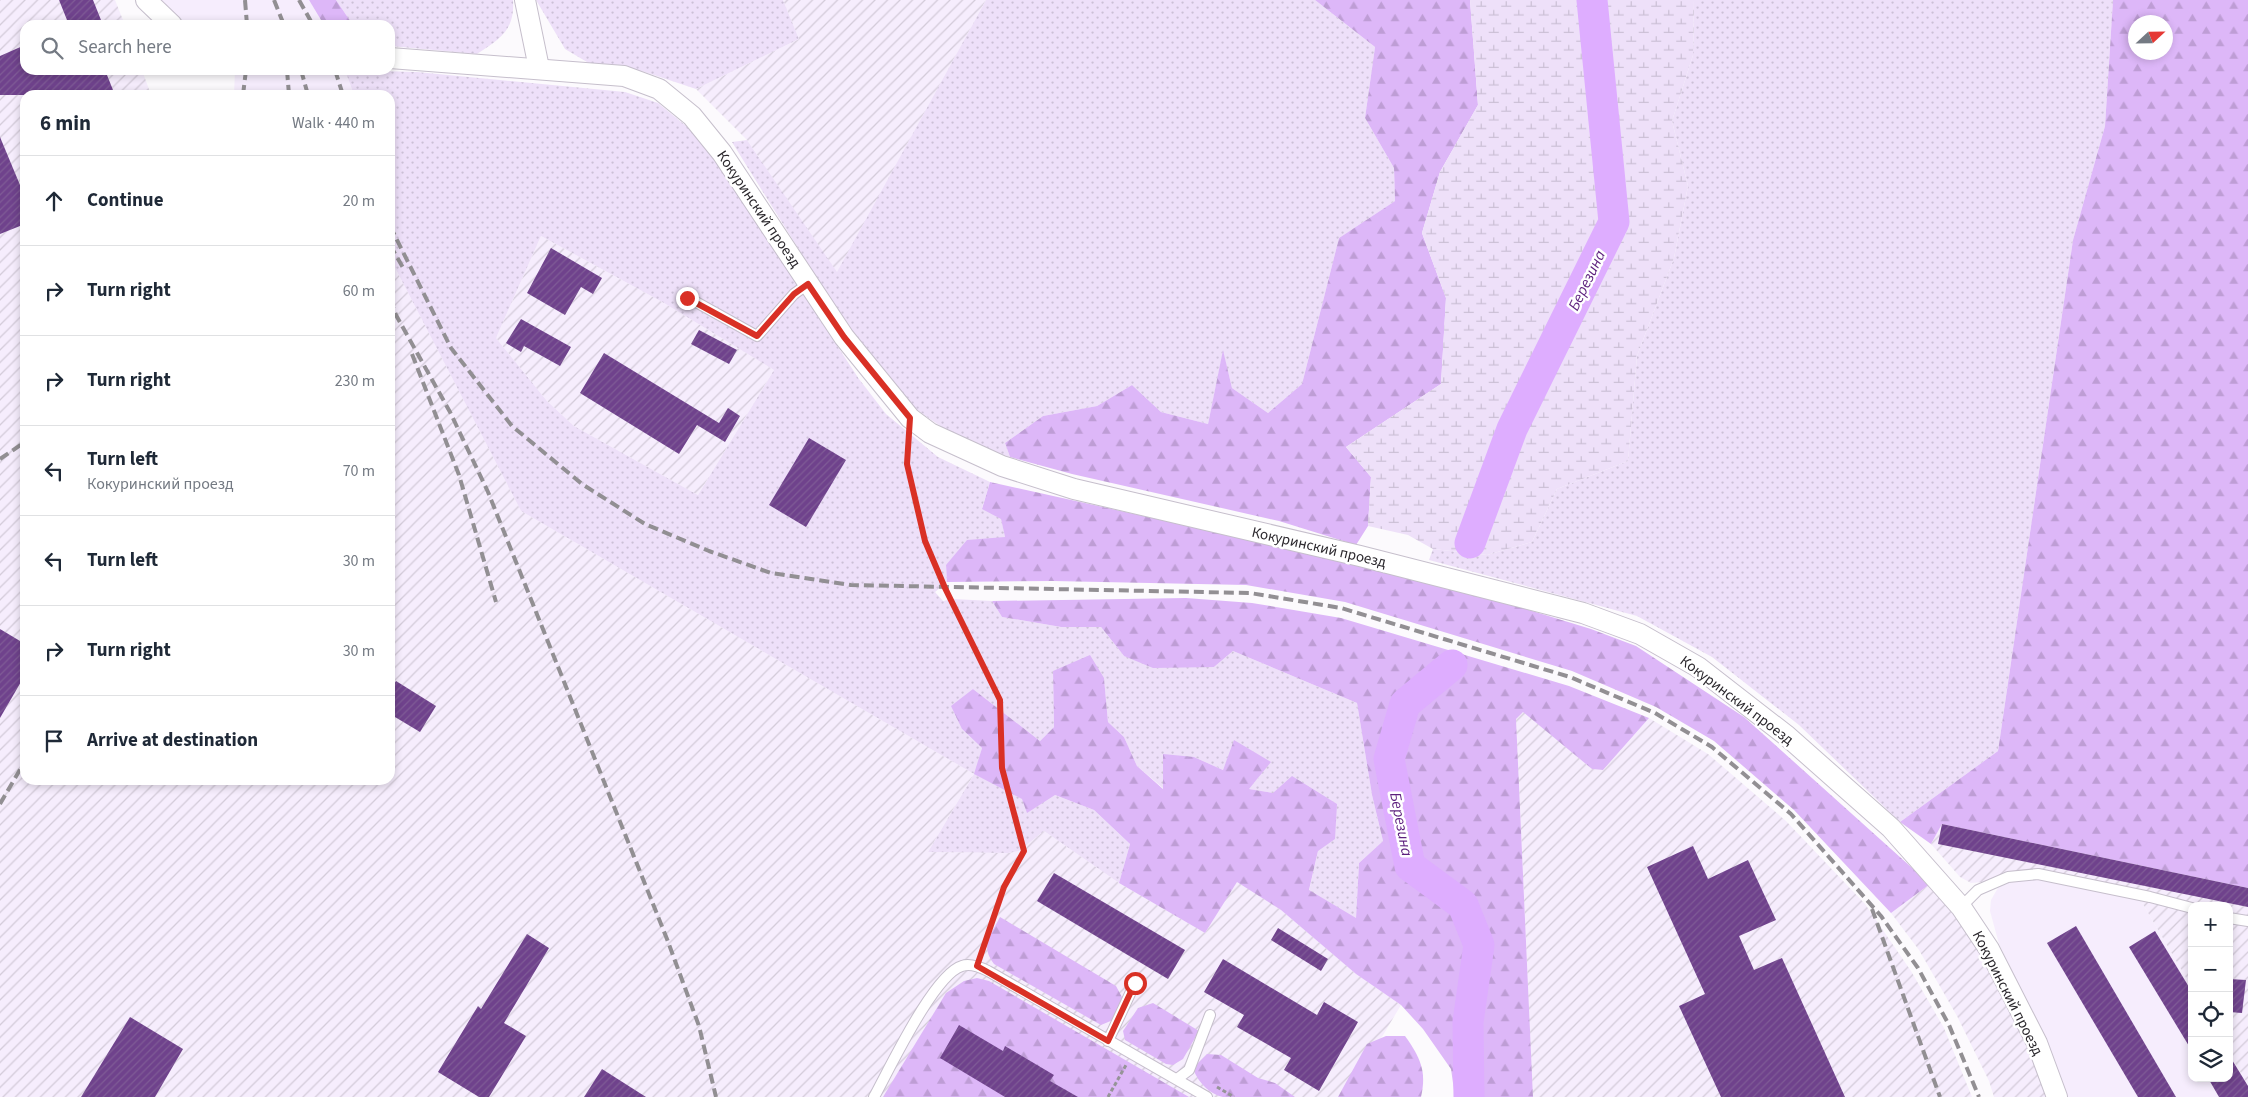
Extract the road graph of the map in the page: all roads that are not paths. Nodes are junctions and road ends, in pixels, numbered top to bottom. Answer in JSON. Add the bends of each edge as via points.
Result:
{"nodes":[{"id":1,"x":146,"y":0,"type":"edge"},
{"id":2,"x":524,"y":0,"type":"edge"},
{"id":3,"x":167,"y":20,"type":"edge"},
{"id":4,"x":395,"y":58,"type":"edge"},
{"id":5,"x":539,"y":68,"type":"junction"},
{"id":6,"x":808,"y":284,"type":"junction"},
{"id":7,"x":687,"y":298,"type":"dead end"},
{"id":8,"x":1961,"y":907,"type":"junction"},
{"id":9,"x":2188,"y":907,"type":"edge"},
{"id":10,"x":2233,"y":919,"type":"edge"},
{"id":11,"x":2248,"y":921,"type":"edge"},
{"id":12,"x":1135,"y":983,"type":"dead end"},
{"id":13,"x":1210,"y":1015,"type":"dead end"},
{"id":14,"x":1108,"y":1041,"type":"junction"},
{"id":15,"x":1177,"y":1079,"type":"junction"},
{"id":16,"x":874,"y":1097,"type":"edge"},
{"id":17,"x":1207,"y":1097,"type":"edge"},
{"id":18,"x":2057,"y":1097,"type":"edge"}],
"edges":[{"from":1,"to":3,"type":"street"},
{"from":2,"to":5,"type":"street"},
{"from":4,"to":5,"type":"street","name":"Кокуринский проезд"},
{"from":5,"to":6,"type":"street","name":"Кокуринский проезд","via":[[624,76],[659,89],[692,116],[722,153]]},
{"from":6,"to":7,"type":"lane","via":[[794,294],[757,336]]},
{"from":6,"to":8,"type":"street","name":"Кокуринский проезд","via":[[844,337],[910,418],[930,433],[1002,466],[1074,489],[1531,599],[1583,613],[1640,634],[1698,667],[1787,736],[1892,828]]},
{"from":8,"to":9,"type":"lane","via":[[1978,890],[2008,877],[2038,874]]},
{"from":8,"to":18,"type":"street","name":"Кокуринский проезд","via":[[1989,949],[2037,1044]]},
{"from":10,"to":11,"type":"lane"},
{"from":12,"to":14,"type":"lane"},
{"from":13,"to":15,"type":"lane","via":[[1188,1070]]},
{"from":14,"to":15,"type":"lane"},
{"from":14,"to":16,"type":"lane","via":[[977,966],[962,966],[950,974],[930,997]]},
{"from":15,"to":17,"type":"lane"}]}
